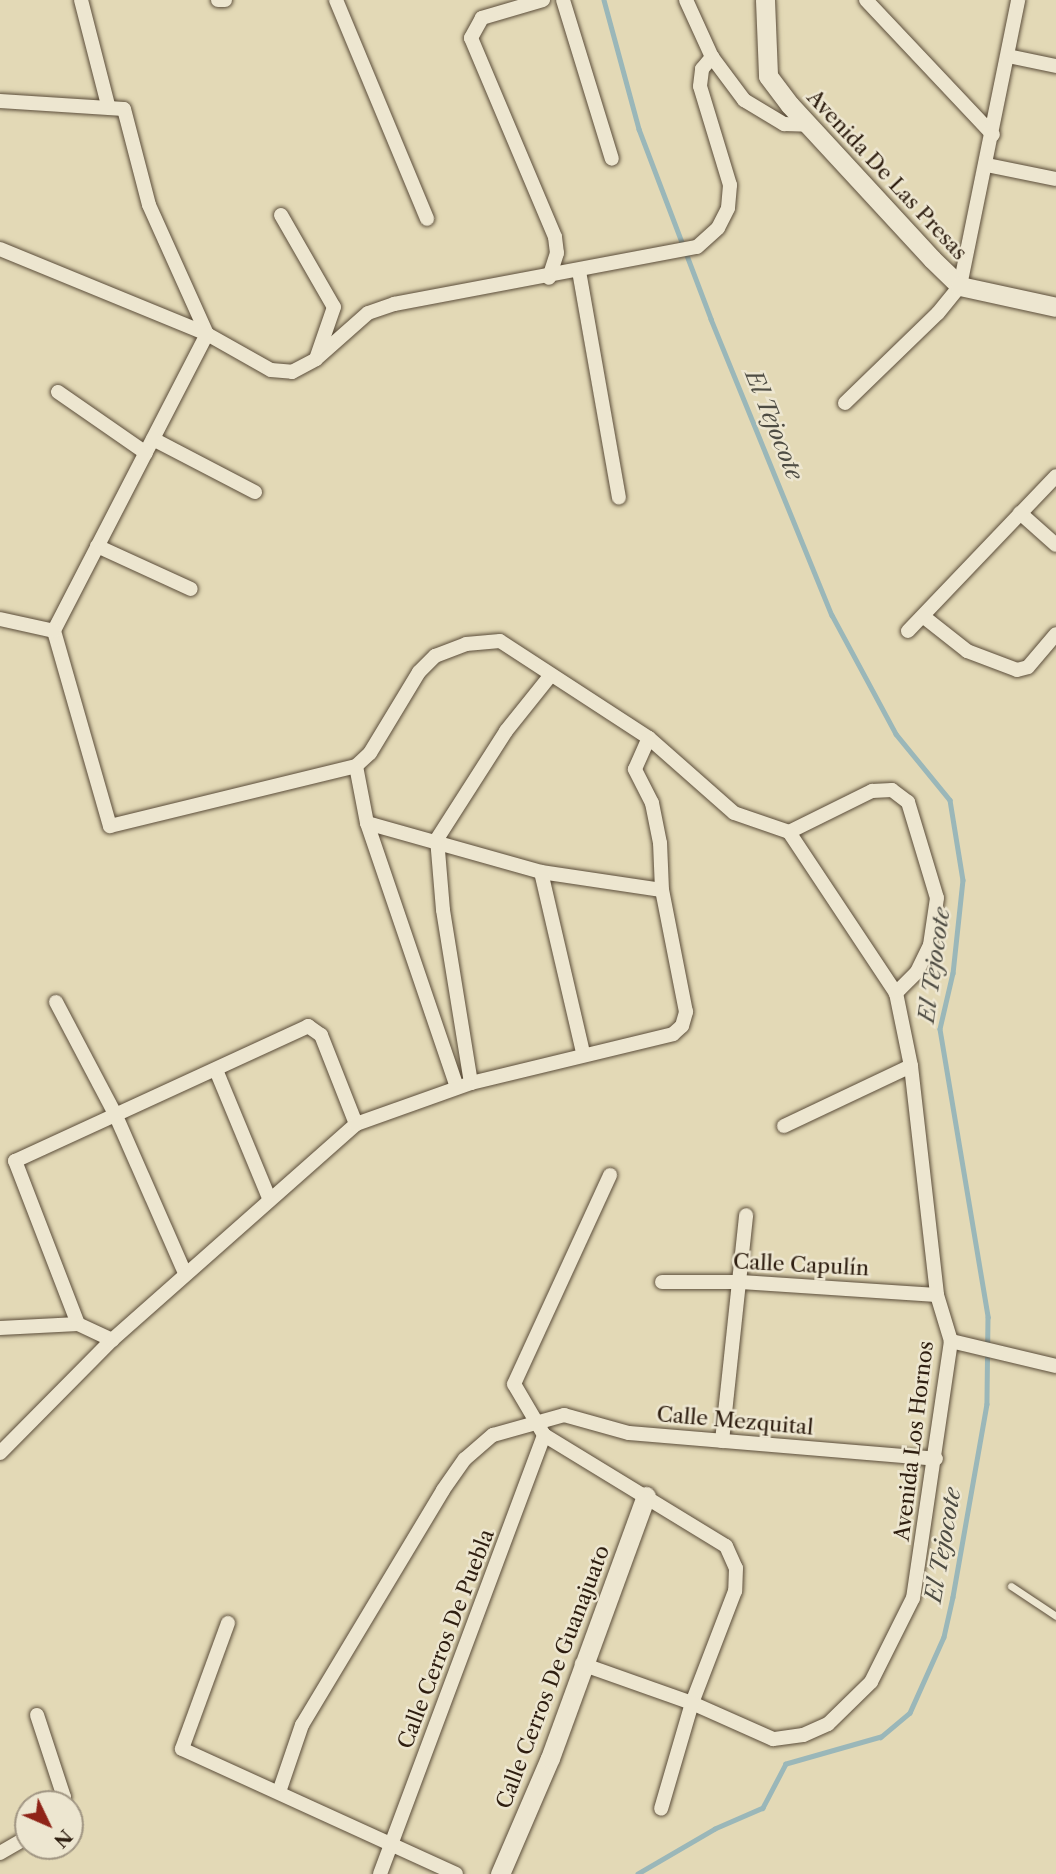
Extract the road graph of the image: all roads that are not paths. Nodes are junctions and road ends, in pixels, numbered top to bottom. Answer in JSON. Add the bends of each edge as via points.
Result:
{"nodes":[{"id":1,"x":81,"y":0,"type":"edge"},
{"id":2,"x":218,"y":0,"type":"edge"},
{"id":3,"x":225,"y":0,"type":"edge"},
{"id":4,"x":336,"y":0,"type":"edge"},
{"id":5,"x":543,"y":0,"type":"edge"},
{"id":6,"x":563,"y":0,"type":"edge"},
{"id":7,"x":686,"y":0,"type":"edge"},
{"id":8,"x":765,"y":0,"type":"edge"},
{"id":9,"x":866,"y":0,"type":"edge"},
{"id":10,"x":1018,"y":0,"type":"edge"},
{"id":11,"x":1007,"y":56,"type":"junction"},
{"id":12,"x":712,"y":57,"type":"junction"},
{"id":13,"x":1056,"y":66,"type":"edge"},
{"id":14,"x":0,"y":101,"type":"edge"},
{"id":15,"x":108,"y":105,"type":"junction"},
{"id":16,"x":809,"y":125,"type":"junction"},
{"id":17,"x":992,"y":135,"type":"junction"},
{"id":18,"x":612,"y":159,"type":"dead end"},
{"id":19,"x":987,"y":165,"type":"junction"},
{"id":20,"x":1056,"y":179,"type":"edge"},
{"id":21,"x":282,"y":215,"type":"dead end"},
{"id":22,"x":427,"y":219,"type":"dead end"},
{"id":23,"x":0,"y":249,"type":"edge"},
{"id":24,"x":579,"y":271,"type":"junction"},
{"id":25,"x":549,"y":278,"type":"junction"},
{"id":26,"x":960,"y":286,"type":"junction"},
{"id":27,"x":1056,"y":307,"type":"edge"},
{"id":28,"x":206,"y":334,"type":"junction"},
{"id":29,"x":316,"y":359,"type":"junction"},
{"id":30,"x":58,"y":392,"type":"dead end"},
{"id":31,"x":845,"y":403,"type":"dead end"},
{"id":32,"x":153,"y":439,"type":"junction"},
{"id":33,"x":146,"y":453,"type":"junction"},
{"id":34,"x":1056,"y":476,"type":"edge"},
{"id":35,"x":255,"y":492,"type":"dead end"},
{"id":36,"x":619,"y":497,"type":"dead end"},
{"id":37,"x":1020,"y":513,"type":"junction"},
{"id":38,"x":1056,"y":545,"type":"edge"},
{"id":39,"x":97,"y":546,"type":"junction"},
{"id":40,"x":191,"y":589,"type":"dead end"},
{"id":41,"x":924,"y":617,"type":"junction"},
{"id":42,"x":0,"y":619,"type":"edge"},
{"id":43,"x":54,"y":631,"type":"junction"},
{"id":44,"x":908,"y":631,"type":"dead end"},
{"id":45,"x":1056,"y":634,"type":"edge"},
{"id":46,"x":550,"y":676,"type":"junction"},
{"id":47,"x":649,"y":738,"type":"junction"},
{"id":48,"x":356,"y":766,"type":"junction"},
{"id":49,"x":367,"y":823,"type":"junction"},
{"id":50,"x":789,"y":832,"type":"junction"},
{"id":51,"x":437,"y":839,"type":"junction"},
{"id":52,"x":541,"y":872,"type":"junction"},
{"id":53,"x":662,"y":890,"type":"junction"},
{"id":54,"x":897,"y":993,"type":"junction"},
{"id":55,"x":56,"y":1002,"type":"dead end"},
{"id":56,"x":583,"y":1053,"type":"junction"},
{"id":57,"x":911,"y":1066,"type":"junction"},
{"id":58,"x":216,"y":1070,"type":"junction"},
{"id":59,"x":464,"y":1085,"type":"junction"},
{"id":60,"x":116,"y":1116,"type":"junction"},
{"id":61,"x":356,"y":1124,"type":"junction"},
{"id":62,"x":784,"y":1126,"type":"dead end"},
{"id":63,"x":610,"y":1175,"type":"dead end"},
{"id":64,"x":269,"y":1198,"type":"junction"},
{"id":65,"x":746,"y":1216,"type":"dead end"},
{"id":66,"x":185,"y":1273,"type":"junction"},
{"id":67,"x":662,"y":1282,"type":"dead end"},
{"id":68,"x":741,"y":1282,"type":"junction"},
{"id":69,"x":937,"y":1295,"type":"junction"},
{"id":70,"x":78,"y":1324,"type":"junction"},
{"id":71,"x":0,"y":1328,"type":"edge"},
{"id":72,"x":112,"y":1340,"type":"junction"},
{"id":73,"x":951,"y":1341,"type":"junction"},
{"id":74,"x":1056,"y":1366,"type":"edge"},
{"id":75,"x":533,"y":1422,"type":"junction"},
{"id":76,"x":544,"y":1435,"type":"junction"},
{"id":77,"x":722,"y":1441,"type":"junction"},
{"id":78,"x":0,"y":1453,"type":"edge"},
{"id":79,"x":936,"y":1459,"type":"junction"},
{"id":80,"x":646,"y":1496,"type":"junction"},
{"id":81,"x":1012,"y":1586,"type":"dead end"},
{"id":82,"x":1056,"y":1616,"type":"edge"},
{"id":83,"x":228,"y":1623,"type":"dead end"},
{"id":84,"x":582,"y":1664,"type":"junction"},
{"id":85,"x":692,"y":1703,"type":"junction"},
{"id":86,"x":37,"y":1715,"type":"dead end"},
{"id":87,"x":62,"y":1790,"type":"edge"},
{"id":88,"x":279,"y":1792,"type":"junction"},
{"id":89,"x":661,"y":1809,"type":"dead end"},
{"id":90,"x":391,"y":1845,"type":"junction"},
{"id":91,"x":380,"y":1874,"type":"edge"},
{"id":92,"x":456,"y":1874,"type":"edge"},
{"id":93,"x":500,"y":1874,"type":"edge"}],
"edges":[{"from":1,"to":15,"type":"street"},
{"from":2,"to":3,"type":"street"},
{"from":4,"to":22,"type":"street"},
{"from":5,"to":25,"type":"street","via":[[491,13],[474,27],[471,38],[555,237]]},
{"from":6,"to":18,"type":"street"},
{"from":7,"to":12,"type":"street"},
{"from":8,"to":16,"type":"main road","name":"Avenida De Las Presas","via":[[763,45],[768,75]]},
{"from":9,"to":17,"type":"street"},
{"from":10,"to":11,"type":"street"},
{"from":11,"to":13,"type":"street"},
{"from":11,"to":17,"type":"street"},
{"from":12,"to":16,"type":"street","via":[[744,100],[763,115],[784,124]]},
{"from":12,"to":24,"type":"street","via":[[702,69],[700,86],[730,185],[728,208],[718,228],[695,247]]},
{"from":14,"to":15,"type":"street"},
{"from":15,"to":28,"type":"street","via":[[124,109],[149,205]]},
{"from":16,"to":26,"type":"main road","name":"Avenida De Las Presas"},
{"from":17,"to":19,"type":"street"},
{"from":19,"to":20,"type":"street"},
{"from":19,"to":26,"type":"street"},
{"from":21,"to":29,"type":"street","via":[[334,307]]},
{"from":23,"to":28,"type":"street"},
{"from":24,"to":25,"type":"street"},
{"from":24,"to":36,"type":"street"},
{"from":25,"to":29,"type":"street","via":[[394,303],[368,313]]},
{"from":26,"to":27,"type":"main road","name":"Avenida De Las Presas"},
{"from":26,"to":31,"type":"street"},
{"from":28,"to":29,"type":"street","via":[[271,370],[292,372]]},
{"from":28,"to":32,"type":"street"},
{"from":30,"to":33,"type":"street"},
{"from":32,"to":33,"type":"street"},
{"from":32,"to":35,"type":"street"},
{"from":33,"to":39,"type":"street"},
{"from":34,"to":37,"type":"street"},
{"from":37,"to":38,"type":"street"},
{"from":37,"to":41,"type":"street"},
{"from":39,"to":40,"type":"street"},
{"from":39,"to":43,"type":"street"},
{"from":41,"to":44,"type":"street"},
{"from":41,"to":45,"type":"street","via":[[967,650],[1017,670],[1028,667]]},
{"from":42,"to":43,"type":"street"},
{"from":43,"to":48,"type":"street","via":[[110,826]]},
{"from":46,"to":47,"type":"street"},
{"from":46,"to":48,"type":"street","via":[[500,641],[467,644],[435,656],[419,672],[370,753]]},
{"from":46,"to":51,"type":"street","via":[[506,731]]},
{"from":47,"to":50,"type":"street","via":[[734,813]]},
{"from":47,"to":53,"type":"street","via":[[635,769],[655,816]]},
{"from":48,"to":49,"type":"street"},
{"from":49,"to":51,"type":"street"},
{"from":49,"to":59,"type":"street"},
{"from":50,"to":54,"type":"street"},
{"from":50,"to":54,"type":"street","via":[[872,791],[892,790],[908,802],[937,898],[930,945],[917,972]]},
{"from":51,"to":52,"type":"street"},
{"from":51,"to":59,"type":"street"},
{"from":52,"to":53,"type":"street"},
{"from":52,"to":56,"type":"street"},
{"from":53,"to":56,"type":"street","via":[[686,1020],[673,1034]]},
{"from":54,"to":57,"type":"street","name":"Avenida Los Hornos"},
{"from":55,"to":60,"type":"street"},
{"from":56,"to":59,"type":"street"},
{"from":57,"to":62,"type":"street"},
{"from":57,"to":69,"type":"street","name":"Avenida Los Hornos"},
{"from":58,"to":60,"type":"street"},
{"from":58,"to":61,"type":"street","via":[[308,1026],[321,1035]]},
{"from":58,"to":64,"type":"street"},
{"from":59,"to":61,"type":"street"},
{"from":60,"to":66,"type":"street"},
{"from":60,"to":70,"type":"street","via":[[15,1161]]},
{"from":61,"to":64,"type":"street"},
{"from":63,"to":75,"type":"street","via":[[514,1384]]},
{"from":64,"to":66,"type":"street"},
{"from":65,"to":68,"type":"street"},
{"from":66,"to":72,"type":"street"},
{"from":67,"to":68,"type":"street","name":"Calle Capulín"},
{"from":68,"to":69,"type":"street","name":"Calle Capulín"},
{"from":68,"to":77,"type":"street"},
{"from":69,"to":73,"type":"street","name":"Avenida Los Hornos"},
{"from":70,"to":71,"type":"street"},
{"from":70,"to":72,"type":"street"},
{"from":72,"to":78,"type":"street"},
{"from":73,"to":74,"type":"street"},
{"from":73,"to":79,"type":"street","name":"Avenida Los Hornos"},
{"from":75,"to":76,"type":"street"},
{"from":75,"to":77,"type":"street","name":"Calle Mezquital","via":[[564,1415],[629,1433]]},
{"from":75,"to":88,"type":"street","name":"Calle Mezquital","via":[[492,1435],[465,1459],[443,1490],[302,1725]]},
{"from":76,"to":80,"type":"street"},
{"from":76,"to":90,"type":"street","name":"Calle Cerros De Puebla"},
{"from":77,"to":79,"type":"street","name":"Calle Mezquital"},
{"from":79,"to":85,"type":"street","name":"Avenida Los Hornos","via":[[913,1598],[871,1682],[849,1707],[828,1724],[803,1735],[773,1739]]},
{"from":80,"to":84,"type":"main road","name":"Calle Cerros De Guanajuato"},
{"from":80,"to":85,"type":"street","via":[[726,1546],[736,1568],[735,1591]]},
{"from":81,"to":82,"type":"lane"},
{"from":83,"to":88,"type":"street","via":[[182,1749]]},
{"from":84,"to":85,"type":"street","name":"Avenida Los Hornos"},
{"from":84,"to":93,"type":"main road","name":"Calle Cerros De Guanajuato","via":[[550,1758]]},
{"from":85,"to":89,"type":"street"},
{"from":86,"to":87,"type":"street"},
{"from":88,"to":90,"type":"street"},
{"from":90,"to":91,"type":"street","name":"Calle Cerros De Puebla"},
{"from":90,"to":92,"type":"street"}]}
